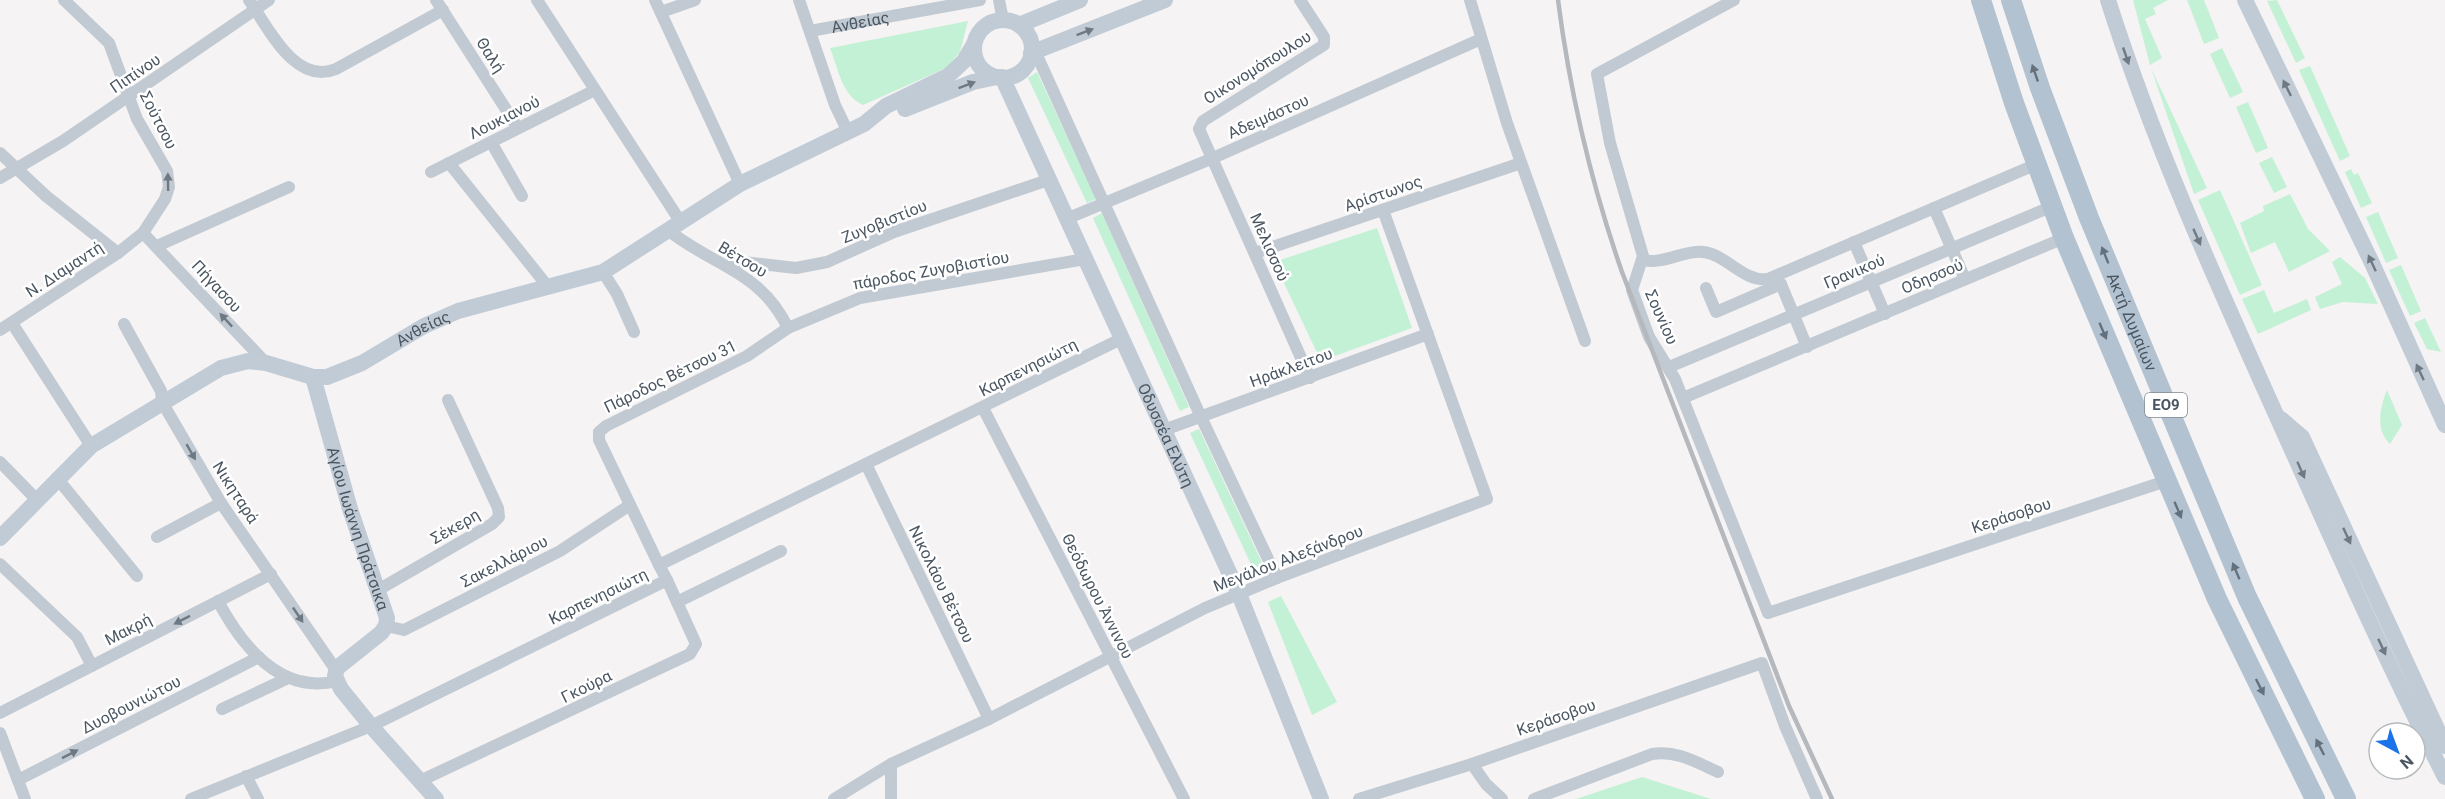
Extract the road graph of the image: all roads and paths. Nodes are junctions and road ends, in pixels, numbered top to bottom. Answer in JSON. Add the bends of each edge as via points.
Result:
{"nodes":[{"id":1,"x":64,"y":0,"type":"edge"},
{"id":2,"x":269,"y":0,"type":"edge"},
{"id":3,"x":537,"y":0,"type":"edge"},
{"id":4,"x":655,"y":0,"type":"edge"},
{"id":5,"x":695,"y":0,"type":"edge"},
{"id":6,"x":799,"y":0,"type":"edge"},
{"id":7,"x":980,"y":0,"type":"edge"},
{"id":8,"x":999,"y":0,"type":"edge"},
{"id":9,"x":1080,"y":0,"type":"edge"},
{"id":10,"x":1165,"y":0,"type":"edge"},
{"id":11,"x":1300,"y":0,"type":"edge"},
{"id":12,"x":1470,"y":0,"type":"edge"},
{"id":13,"x":1734,"y":0,"type":"edge"},
{"id":14,"x":1981,"y":0,"type":"edge"},
{"id":15,"x":2011,"y":0,"type":"edge"},
{"id":16,"x":2108,"y":0,"type":"edge"},
{"id":17,"x":2245,"y":0,"type":"edge"},
{"id":18,"x":252,"y":5,"type":"edge"},
{"id":19,"x":440,"y":5,"type":"edge"},
{"id":20,"x":1138,"y":5,"type":"edge"},
{"id":21,"x":661,"y":12,"type":"junction"},
{"id":22,"x":1003,"y":20,"type":"junction"},
{"id":23,"x":1019,"y":25,"type":"junction"},
{"id":24,"x":810,"y":32,"type":"junction"},
{"id":25,"x":1481,"y":39,"type":"junction"},
{"id":26,"x":974,"y":44,"type":"junction"},
{"id":27,"x":1033,"y":52,"type":"junction"},
{"id":28,"x":999,"y":77,"type":"junction"},
{"id":29,"x":593,"y":91,"type":"junction"},
{"id":30,"x":128,"y":97,"type":"junction"},
{"id":31,"x":872,"y":119,"type":"junction"},
{"id":32,"x":518,"y":128,"type":"junction"},
{"id":33,"x":1199,"y":129,"type":"joint"},
{"id":34,"x":848,"y":132,"type":"junction"},
{"id":35,"x":491,"y":142,"type":"junction"},
{"id":36,"x":0,"y":153,"type":"edge"},
{"id":37,"x":1213,"y":158,"type":"junction"},
{"id":38,"x":449,"y":163,"type":"junction"},
{"id":39,"x":1521,"y":163,"type":"junction"},
{"id":40,"x":2037,"y":164,"type":"junction"},
{"id":41,"x":17,"y":170,"type":"junction"},
{"id":42,"x":431,"y":172,"type":"dead end"},
{"id":43,"x":0,"y":178,"type":"edge"},
{"id":44,"x":1048,"y":180,"type":"junction"},
{"id":45,"x":740,"y":184,"type":"junction"},
{"id":46,"x":289,"y":188,"type":"dead end"},
{"id":47,"x":522,"y":196,"type":"dead end"},
{"id":48,"x":1105,"y":203,"type":"junction"},
{"id":49,"x":2053,"y":206,"type":"junction"},
{"id":50,"x":1934,"y":208,"type":"junction"},
{"id":51,"x":1383,"y":210,"type":"junction"},
{"id":52,"x":1066,"y":219,"type":"junction"},
{"id":53,"x":674,"y":226,"type":"junction"},
{"id":54,"x":143,"y":233,"type":"junction"},
{"id":55,"x":2064,"y":238,"type":"junction"},
{"id":56,"x":1854,"y":242,"type":"junction"},
{"id":57,"x":157,"y":246,"type":"junction"},
{"id":58,"x":1952,"y":248,"type":"junction"},
{"id":59,"x":117,"y":253,"type":"junction"},
{"id":60,"x":1255,"y":253,"type":"junction"},
{"id":61,"x":1085,"y":259,"type":"junction"},
{"id":62,"x":1643,"y":260,"type":"junction"},
{"id":63,"x":730,"y":268,"type":"junction"},
{"id":64,"x":603,"y":272,"type":"junction"},
{"id":65,"x":1965,"y":279,"type":"junction"},
{"id":66,"x":1776,"y":281,"type":"junction"},
{"id":67,"x":1871,"y":282,"type":"junction"},
{"id":68,"x":549,"y":288,"type":"junction"},
{"id":69,"x":1706,"y":288,"type":"dead end"},
{"id":70,"x":1884,"y":314,"type":"junction"},
{"id":71,"x":1794,"y":315,"type":"junction"},
{"id":72,"x":12,"y":323,"type":"junction"},
{"id":73,"x":124,"y":324,"type":"dead end"},
{"id":74,"x":788,"y":328,"type":"junction"},
{"id":75,"x":0,"y":330,"type":"edge"},
{"id":76,"x":634,"y":332,"type":"dead end"},
{"id":77,"x":1428,"y":334,"type":"junction"},
{"id":78,"x":1121,"y":339,"type":"junction"},
{"id":79,"x":1585,"y":341,"type":"dead end"},
{"id":80,"x":1807,"y":347,"type":"junction"},
{"id":81,"x":266,"y":363,"type":"junction"},
{"id":82,"x":1669,"y":367,"type":"junction"},
{"id":83,"x":313,"y":377,"type":"junction"},
{"id":84,"x":1310,"y":378,"type":"junction"},
{"id":85,"x":1683,"y":398,"type":"junction"},
{"id":86,"x":448,"y":400,"type":"dead end"},
{"id":87,"x":162,"y":402,"type":"junction"},
{"id":88,"x":983,"y":408,"type":"junction"},
{"id":89,"x":2276,"y":415,"type":"junction"},
{"id":90,"x":1201,"y":417,"type":"junction"},
{"id":91,"x":2445,"y":425,"type":"edge"},
{"id":92,"x":1164,"y":430,"type":"junction"},
{"id":93,"x":91,"y":446,"type":"junction"},
{"id":94,"x":0,"y":462,"type":"edge"},
{"id":95,"x":866,"y":464,"type":"junction"},
{"id":96,"x":57,"y":478,"type":"junction"},
{"id":97,"x":2166,"y":481,"type":"junction"},
{"id":98,"x":36,"y":499,"type":"junction"},
{"id":99,"x":221,"y":503,"type":"junction"},
{"id":100,"x":630,"y":505,"type":"junction"},
{"id":101,"x":157,"y":537,"type":"dead end"},
{"id":102,"x":0,"y":538,"type":"edge"},
{"id":103,"x":781,"y":551,"type":"dead end"},
{"id":104,"x":0,"y":564,"type":"edge"},
{"id":105,"x":660,"y":565,"type":"junction"},
{"id":106,"x":271,"y":574,"type":"junction"},
{"id":107,"x":137,"y":576,"type":"dead end"},
{"id":108,"x":1277,"y":578,"type":"junction"},
{"id":109,"x":667,"y":580,"type":"junction"},
{"id":110,"x":378,"y":590,"type":"junction"},
{"id":111,"x":1239,"y":594,"type":"junction"},
{"id":112,"x":218,"y":602,"type":"junction"},
{"id":113,"x":677,"y":602,"type":"junction"},
{"id":114,"x":1765,"y":609,"type":"joint"},
{"id":115,"x":386,"y":626,"type":"junction"},
{"id":116,"x":259,"y":657,"type":"junction"},
{"id":117,"x":1111,"y":657,"type":"junction"},
{"id":118,"x":92,"y":666,"type":"junction"},
{"id":119,"x":336,"y":676,"type":"junction"},
{"id":120,"x":286,"y":679,"type":"junction"},
{"id":121,"x":222,"y":709,"type":"dead end"},
{"id":122,"x":0,"y":713,"type":"edge"},
{"id":123,"x":989,"y":719,"type":"junction"},
{"id":124,"x":371,"y":726,"type":"junction"},
{"id":125,"x":0,"y":733,"type":"edge"},
{"id":126,"x":2445,"y":746,"type":"edge"},
{"id":127,"x":891,"y":764,"type":"junction"},
{"id":128,"x":1472,"y":764,"type":"junction"},
{"id":129,"x":13,"y":767,"type":"junction"},
{"id":130,"x":0,"y":771,"type":"edge"},
{"id":131,"x":1718,"y":772,"type":"dead end"},
{"id":132,"x":246,"y":776,"type":"junction"},
{"id":133,"x":2445,"y":777,"type":"edge"},
{"id":134,"x":18,"y":780,"type":"junction"},
{"id":135,"x":422,"y":780,"type":"junction"},
{"id":136,"x":25,"y":799,"type":"edge"},
{"id":137,"x":191,"y":799,"type":"edge"},
{"id":138,"x":258,"y":799,"type":"edge"},
{"id":139,"x":436,"y":799,"type":"edge"},
{"id":140,"x":834,"y":799,"type":"edge"},
{"id":141,"x":891,"y":799,"type":"edge"},
{"id":142,"x":1184,"y":799,"type":"edge"},
{"id":143,"x":1321,"y":799,"type":"edge"},
{"id":144,"x":1359,"y":799,"type":"edge"},
{"id":145,"x":1502,"y":799,"type":"edge"},
{"id":146,"x":1534,"y":799,"type":"edge"},
{"id":147,"x":1817,"y":799,"type":"edge"},
{"id":148,"x":2315,"y":799,"type":"edge"},
{"id":149,"x":2346,"y":799,"type":"edge"}],
"edges":[{"from":1,"to":30,"type":"street","name":"Σούτσου","via":[[109,44]]},
{"from":2,"to":18,"type":"street","name":"Πιπίνου"},
{"from":3,"to":29,"type":"street"},
{"from":4,"to":21,"type":"street"},
{"from":5,"to":21,"type":"street"},
{"from":6,"to":24,"type":"street"},
{"from":7,"to":24,"type":"street","name":"Ανθείας"},
{"from":8,"to":22,"type":"street"},
{"from":9,"to":23,"type":"main road"},
{"from":10,"to":20,"type":"main road"},
{"from":11,"to":33,"type":"street","name":"Οικονομόπουλου","via":[[1324,37],[1324,45],[1203,121]]},
{"from":12,"to":25,"type":"street"},
{"from":13,"to":62,"type":"street","via":[[1597,74],[1610,143]]},
{"from":14,"to":40,"type":"main road","name":"Ακτή Δυμαίων","number":"ΕΟ9"},
{"from":149,"to":15,"type":"main road","name":"Ακτή Δυμαίων","number":"ΕΟ9","one_way":true,"via":[[2238,577],[2089,218]]},
{"from":16,"to":89,"type":"main road","one_way":true,"via":[[2166,166]]},
{"from":91,"to":17,"type":"main road","one_way":true,"via":[[2354,224]]},
{"from":18,"to":19,"type":"street","via":[[293,60],[320,73],[336,69]]},
{"from":18,"to":30,"type":"street","name":"Πιπίνου"},
{"from":19,"to":32,"type":"street","name":"Θαλή"},
{"from":27,"to":20,"type":"main road","one_way":true},
{"from":21,"to":45,"type":"street"},
{"from":22,"to":23,"type":"main road"},
{"from":22,"to":26,"type":"main road","via":[[982,28]]},
{"from":23,"to":27,"type":"main road"},
{"from":24,"to":34,"type":"street"},
{"from":25,"to":37,"type":"street","name":"Αδειμάστου"},
{"from":25,"to":39,"type":"street"},
{"from":26,"to":28,"type":"main road","via":[[983,70]]},
{"from":26,"to":31,"type":"main road","name":"Ανθείας","via":[[948,76],[886,106]]},
{"from":27,"to":28,"type":"main road","via":[[1020,72]]},
{"from":27,"to":48,"type":"street"},
{"from":31,"to":28,"type":"main road","name":"Ανθείας","one_way":true,"via":[[889,116],[973,82]]},
{"from":28,"to":44,"type":"main road","name":"Οδυσσέα Ελύτη"},
{"from":29,"to":32,"type":"street","name":"Λουκιανού"},
{"from":29,"to":53,"type":"street"},
{"from":30,"to":41,"type":"street","name":"Πιπίνου"},
{"from":54,"to":30,"type":"street","name":"Σούτσου","one_way":true,"via":[[165,199],[169,177]]},
{"from":31,"to":34,"type":"main road","name":"Ανθείας"},
{"from":32,"to":35,"type":"street","name":"Λουκιανού"},
{"from":33,"to":37,"type":"street","name":"Μελισσού"},
{"from":34,"to":45,"type":"main road","name":"Ανθείας"},
{"from":35,"to":38,"type":"street","name":"Λουκιανού"},
{"from":35,"to":47,"type":"street"},
{"from":36,"to":41,"type":"street"},
{"from":37,"to":48,"type":"street","name":"Αδειμάστου"},
{"from":37,"to":60,"type":"street","name":"Μελισσού"},
{"from":38,"to":42,"type":"street","name":"Λουκιανού"},
{"from":38,"to":68,"type":"street"},
{"from":39,"to":51,"type":"street","name":"Αρίστωνος"},
{"from":39,"to":79,"type":"street"},
{"from":40,"to":49,"type":"main road","name":"Ακτή Δυμαίων","number":"ΕΟ9"},
{"from":40,"to":50,"type":"street"},
{"from":41,"to":43,"type":"street","name":"Πιπίνου"},
{"from":41,"to":59,"type":"street"},
{"from":44,"to":52,"type":"main road","name":"Οδυσσέα Ελύτη"},
{"from":44,"to":63,"type":"street","name":"Ζυγοβιστίου","via":[[894,232],[827,262],[796,268],[742,262]]},
{"from":45,"to":53,"type":"main road","name":"Ανθείας"},
{"from":46,"to":57,"type":"street"},
{"from":48,"to":52,"type":"street","name":"Αδειμάστου"},
{"from":48,"to":90,"type":"street"},
{"from":49,"to":55,"type":"main road","name":"Ακτή Δυμαίων","number":"ΕΟ9"},
{"from":49,"to":58,"type":"street","name":"Γρανικού"},
{"from":50,"to":56,"type":"street"},
{"from":50,"to":58,"type":"street"},
{"from":51,"to":60,"type":"street","name":"Αρίστωνος"},
{"from":51,"to":77,"type":"street","name":"Μεγάλου Αλεξάνδρου"},
{"from":52,"to":61,"type":"main road","name":"Οδυσσέα Ελύτη"},
{"from":53,"to":63,"type":"street","name":"Βέτσου","via":[[687,245]]},
{"from":53,"to":64,"type":"main road","name":"Ανθείας"},
{"from":54,"to":57,"type":"street","name":"Πήγασου"},
{"from":54,"to":59,"type":"street","name":"Ν. Διαμαντή"},
{"from":55,"to":65,"type":"street","name":"Οδησσού"},
{"from":55,"to":97,"type":"main road","name":"Ακτή Δυμαίων","number":"ΕΟ9","one_way":true},
{"from":56,"to":66,"type":"street"},
{"from":56,"to":67,"type":"street"},
{"from":81,"to":57,"type":"street","name":"Πήγασου","one_way":true},
{"from":58,"to":65,"type":"street"},
{"from":58,"to":67,"type":"street","name":"Γρανικού"},
{"from":59,"to":72,"type":"street","name":"Ν. Διαμαντή"},
{"from":60,"to":84,"type":"street","name":"Μελισσού"},
{"from":61,"to":74,"type":"street","name":"πάροδος Ζυγοβιστίου","via":[[860,297]]},
{"from":61,"to":78,"type":"main road","name":"Οδυσσέα Ελύτη"},
{"from":62,"to":66,"type":"street","via":[[1701,252],[1712,254],[1754,278]]},
{"from":62,"to":82,"type":"street","name":"Σουνίου","via":[[1632,290],[1649,337]]},
{"from":63,"to":74,"type":"street","name":"Βέτσου","via":[[769,296]]},
{"from":64,"to":68,"type":"main road","name":"Ανθείας"},
{"from":64,"to":76,"type":"street"},
{"from":65,"to":70,"type":"street","name":"Οδησσού"},
{"from":66,"to":69,"type":"street","via":[[1716,312]]},
{"from":66,"to":71,"type":"street"},
{"from":67,"to":70,"type":"street"},
{"from":67,"to":71,"type":"street","name":"Γρανικού"},
{"from":68,"to":83,"type":"main road","name":"Ανθείας","via":[[458,311],[341,374]]},
{"from":70,"to":80,"type":"street","name":"Οδησσού"},
{"from":71,"to":80,"type":"street"},
{"from":71,"to":82,"type":"street","name":"Γρανικού"},
{"from":72,"to":75,"type":"street","name":"Ν. Διαμαντή"},
{"from":72,"to":93,"type":"street"},
{"from":73,"to":87,"type":"street","name":"Νικηταρά","via":[[161,391]]},
{"from":74,"to":100,"type":"street","name":"Πάροδος Βέτσου 31","via":[[747,356],[599,432],[599,440]]},
{"from":77,"to":84,"type":"street","name":"Ηράκλειτου"},
{"from":77,"to":108,"type":"street","name":"Μεγάλου Αλεξάνδρου","via":[[1487,499]]},
{"from":78,"to":88,"type":"street","name":"Καρπενησιώτη"},
{"from":78,"to":92,"type":"main road","name":"Οδυσσέα Ελύτη"},
{"from":80,"to":85,"type":"street","name":"Οδησσού"},
{"from":81,"to":83,"type":"main road","name":"Ανθείας"},
{"from":81,"to":87,"type":"main road","name":"Ανθείας","via":[[248,361],[221,368]]},
{"from":82,"to":85,"type":"street","name":"Σουνίου"},
{"from":83,"to":110,"type":"main road","name":"Αγίου Ιωάννη Πράτσικα","via":[[350,509]]},
{"from":84,"to":90,"type":"street","name":"Ηράκλειτου"},
{"from":85,"to":114,"type":"street","name":"Σουνίου"},
{"from":86,"to":110,"type":"street","name":"Σέκερη","via":[[499,517]]},
{"from":87,"to":93,"type":"main road","name":"Ανθείας"},
{"from":87,"to":99,"type":"street","name":"Νικηταρά","one_way":true},
{"from":88,"to":95,"type":"street","name":"Καρπενησιώτη"},
{"from":88,"to":117,"type":"street","name":"Θεόδωρου Άννινου"},
{"from":89,"to":126,"type":"main road","one_way":true,"via":[[2302,437]]},
{"from":89,"to":133,"type":"main road","one_way":true},
{"from":90,"to":92,"type":"street","name":"Ηράκλειτου"},
{"from":90,"to":108,"type":"street"},
{"from":92,"to":111,"type":"main road","name":"Οδυσσέα Ελύτη"},
{"from":93,"to":96,"type":"main road","name":"Ανθείας"},
{"from":94,"to":98,"type":"street"},
{"from":95,"to":105,"type":"street","name":"Καρπενησιώτη"},
{"from":95,"to":123,"type":"street","name":"Νικολάου Βέτσου"},
{"from":96,"to":98,"type":"main road","name":"Ανθείας"},
{"from":96,"to":107,"type":"street"},
{"from":97,"to":114,"type":"street","name":"Κεράσοβου","via":[[1773,613]]},
{"from":97,"to":148,"type":"main road","name":"Ακτή Δυμαίων","number":"ΕΟ9","one_way":true,"via":[[2234,638]]},
{"from":98,"to":102,"type":"main road","name":"Ανθείας"},
{"from":99,"to":101,"type":"street"},
{"from":99,"to":106,"type":"street","name":"Νικηταρά"},
{"from":100,"to":105,"type":"street","name":"Πάροδος Βέτσου 31"},
{"from":100,"to":115,"type":"street","name":"Σακελλάριου","via":[[560,550],[404,630]]},
{"from":103,"to":113,"type":"street"},
{"from":104,"to":118,"type":"street","via":[[77,637]]},
{"from":105,"to":109,"type":"street","name":"Καρπενησιώτη"},
{"from":106,"to":112,"type":"street","name":"Μακρή"},
{"from":106,"to":119,"type":"street","name":"Νικηταρά","one_way":true},
{"from":108,"to":111,"type":"street","name":"Μεγάλου Αλεξάνδρου"},
{"from":109,"to":113,"type":"street","name":"Γκούρα"},
{"from":109,"to":124,"type":"street","name":"Καρπενησιώτη"},
{"from":110,"to":115,"type":"main road","name":"Αγίου Ιωάννη Πράτσικα","via":[[387,615]]},
{"from":111,"to":117,"type":"street","name":"Μεγάλου Αλεξάνδρου"},
{"from":111,"to":143,"type":"main road","name":"Οδυσσέα Ελύτη"},
{"from":112,"to":116,"type":"street","via":[[238,637]]},
{"from":112,"to":118,"type":"street","name":"Μακρή","one_way":true},
{"from":113,"to":135,"type":"street","name":"Γκούρα","via":[[696,644],[690,654]]},
{"from":115,"to":119,"type":"main road","name":"Αγίου Ιωάννη Πράτσικα"},
{"from":116,"to":120,"type":"street"},
{"from":134,"to":116,"type":"street","name":"Δυοβουνιώτου","one_way":true},
{"from":117,"to":123,"type":"street","name":"Μεγάλου Αλεξάνδρου"},
{"from":117,"to":142,"type":"street","name":"Θεόδωρου Άννινου"},
{"from":118,"to":122,"type":"street","name":"Μακρή"},
{"from":119,"to":120,"type":"street","via":[[315,684]]},
{"from":119,"to":124,"type":"main road"},
{"from":120,"to":121,"type":"street"},
{"from":123,"to":127,"type":"street","name":"Μεγάλου Αλεξάνδρου"},
{"from":124,"to":132,"type":"street","name":"Καρπενησιώτη"},
{"from":124,"to":135,"type":"main road"},
{"from":125,"to":129,"type":"street"},
{"from":127,"to":140,"type":"street","name":"Μεγάλου Αλεξάνδρου"},
{"from":127,"to":141,"type":"street"},
{"from":128,"to":144,"type":"street","name":"Κεράσοβου"},
{"from":128,"to":145,"type":"street"},
{"from":128,"to":147,"type":"street","name":"Κεράσοβου","via":[[1762,663]]},
{"from":129,"to":130,"type":"street"},
{"from":129,"to":134,"type":"street"},
{"from":131,"to":146,"type":"street","via":[[1664,752]]},
{"from":132,"to":137,"type":"street","name":"Καρπενησιώτη"},
{"from":132,"to":138,"type":"street"},
{"from":134,"to":136,"type":"street"},
{"from":135,"to":139,"type":"main road"}]}
